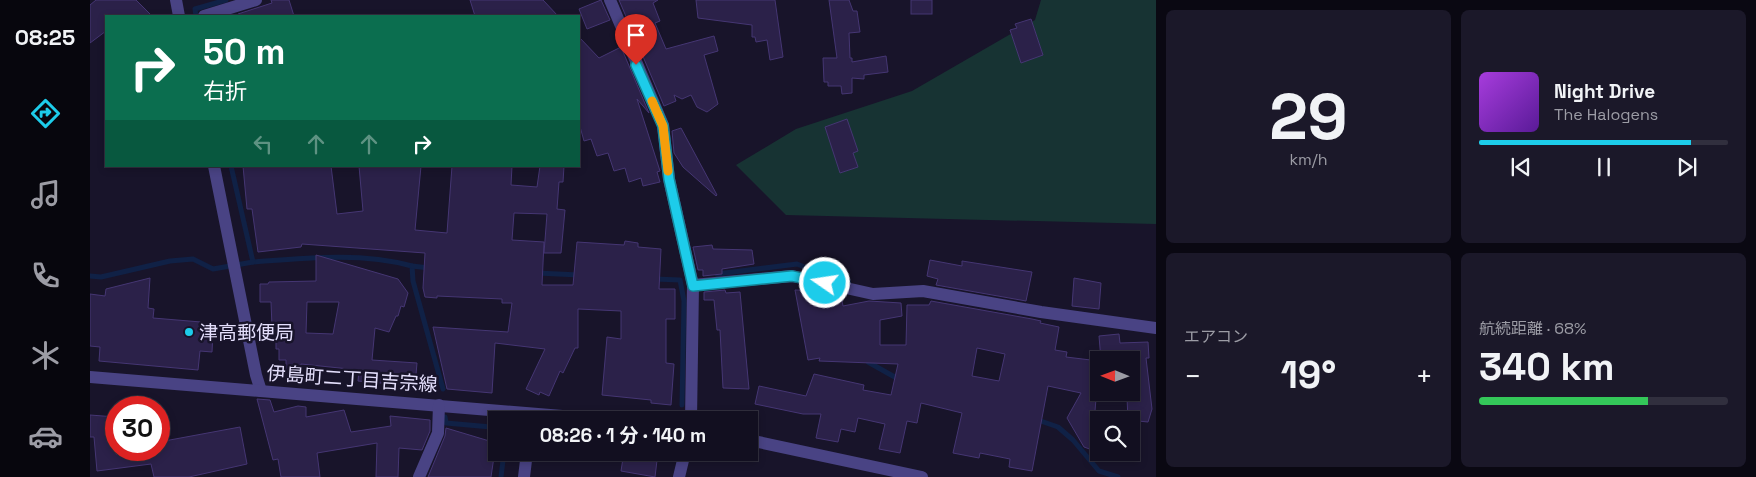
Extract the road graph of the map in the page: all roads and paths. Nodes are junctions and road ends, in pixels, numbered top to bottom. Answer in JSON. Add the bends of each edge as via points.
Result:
{"nodes":[{"id":1,"x":172,"y":0,"type":"edge"},
{"id":2,"x":256,"y":0,"type":"edge"},
{"id":3,"x":610,"y":0,"type":"edge"},
{"id":4,"x":179,"y":15,"type":"edge"},
{"id":5,"x":207,"y":15,"type":"edge"},
{"id":6,"x":214,"y":167,"type":"edge"},
{"id":7,"x":693,"y":286,"type":"junction"},
{"id":8,"x":1156,"y":328,"type":"edge"},
{"id":9,"x":90,"y":377,"type":"edge"},
{"id":10,"x":261,"y":391,"type":"junction"},
{"id":11,"x":439,"y":405,"type":"junction"},
{"id":12,"x":488,"y":411,"type":"edge"},
{"id":13,"x":691,"y":411,"type":"edge"},
{"id":14,"x":758,"y":442,"type":"edge"},
{"id":15,"x":525,"y":461,"type":"edge"},
{"id":16,"x":683,"y":461,"type":"edge"},
{"id":17,"x":907,"y":475,"type":"edge"},
{"id":18,"x":419,"y":477,"type":"edge"},
{"id":19,"x":524,"y":477,"type":"edge"},
{"id":20,"x":679,"y":477,"type":"edge"},
{"id":21,"x":922,"y":477,"type":"edge"}],
"edges":[{"from":1,"to":4,"type":"street"},
{"from":2,"to":5,"type":"street"},
{"from":3,"to":7,"type":"street","via":[[663,126],[669,179]]},
{"from":6,"to":10,"type":"street"},
{"from":7,"to":8,"type":"street","via":[[792,276],[873,294],[923,291],[1050,314]]},
{"from":7,"to":13,"type":"street"},
{"from":9,"to":10,"type":"street","name":"伊島町二丁目吉宗線"},
{"from":10,"to":11,"type":"street","name":"伊島町二丁目吉宗線"},
{"from":11,"to":12,"type":"street","name":"伊島町二丁目吉宗線"},
{"from":11,"to":18,"type":"street","via":[[438,433]]},
{"from":14,"to":17,"type":"street"},
{"from":15,"to":19,"type":"street"},
{"from":16,"to":20,"type":"street"},
{"from":17,"to":21,"type":"street"}]}
